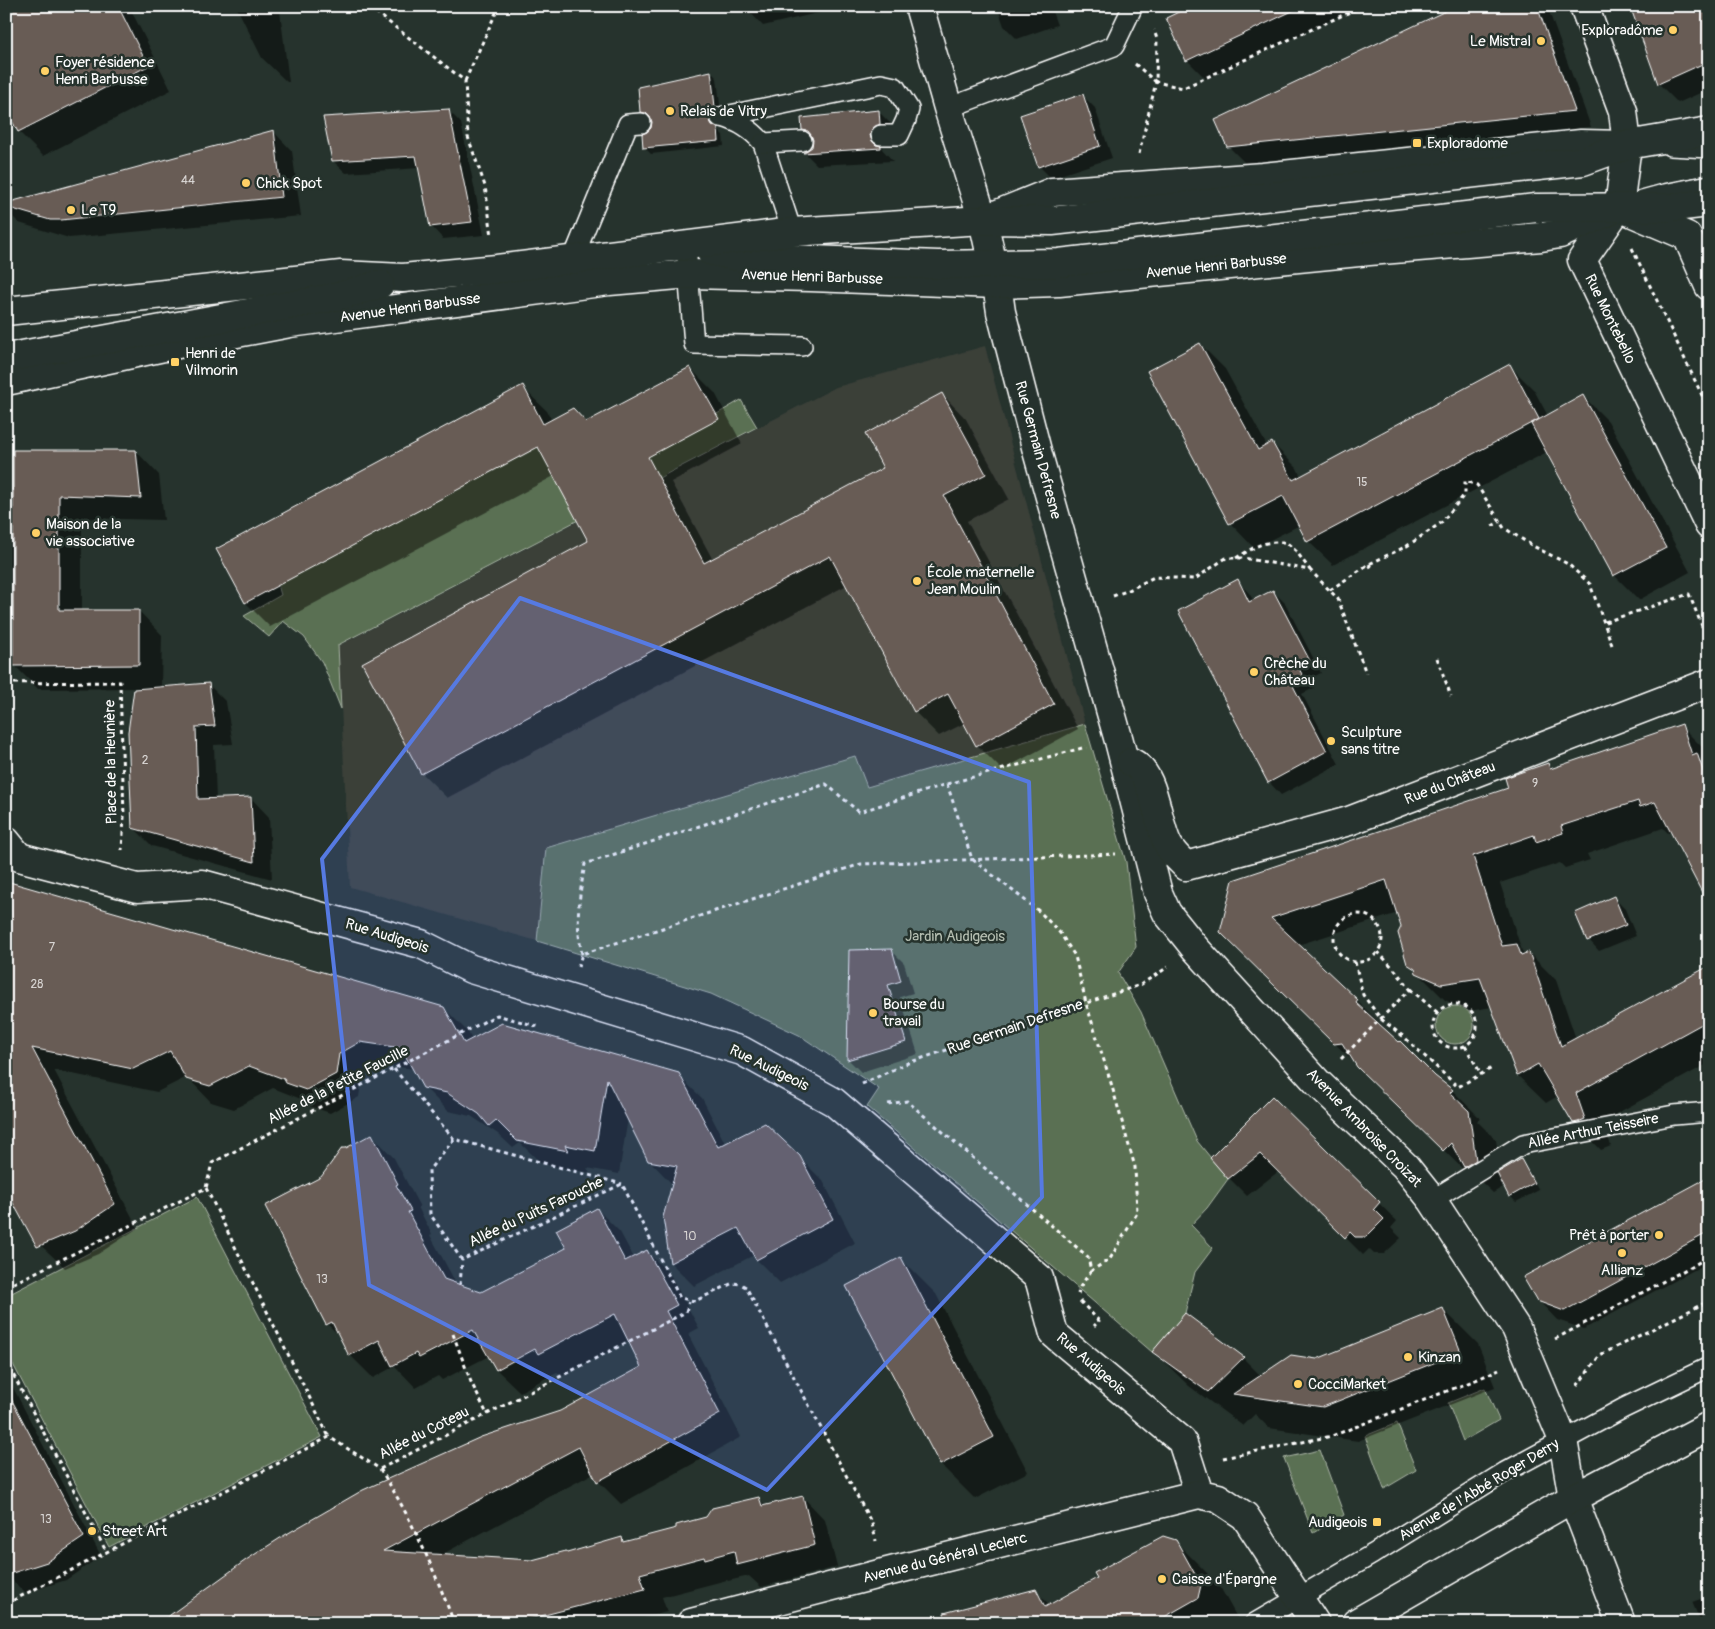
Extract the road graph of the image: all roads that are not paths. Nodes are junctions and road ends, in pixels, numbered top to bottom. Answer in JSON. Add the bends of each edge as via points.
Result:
{"nodes":[{"id":1,"x":919,"y":6,"type":"edge"},
{"id":2,"x":1133,"y":6,"type":"edge"},
{"id":3,"x":1584,"y":6,"type":"edge"},
{"id":4,"x":948,"y":108,"type":"junction"},
{"id":5,"x":641,"y":123,"type":"dead end"},
{"id":6,"x":1709,"y":131,"type":"edge"},
{"id":7,"x":880,"y":135,"type":"dead end"},
{"id":8,"x":802,"y":141,"type":"dead end"},
{"id":9,"x":763,"y":143,"type":"junction"},
{"id":10,"x":1628,"y":145,"type":"junction"},
{"id":11,"x":1709,"y":148,"type":"edge"},
{"id":12,"x":1709,"y":185,"type":"edge"},
{"id":13,"x":1709,"y":203,"type":"edge"},
{"id":14,"x":1619,"y":207,"type":"junction"},
{"id":15,"x":983,"y":220,"type":"junction"},
{"id":16,"x":792,"y":232,"type":"junction"},
{"id":17,"x":686,"y":246,"type":"junction"},
{"id":18,"x":572,"y":261,"type":"junction"},
{"id":19,"x":690,"y":274,"type":"junction"},
{"id":20,"x":995,"y":274,"type":"junction"},
{"id":21,"x":403,"y":278,"type":"junction"},
{"id":22,"x":1709,"y":286,"type":"edge"},
{"id":23,"x":6,"y":311,"type":"edge"},
{"id":24,"x":802,"y":346,"type":"dead end"},
{"id":25,"x":6,"y":358,"type":"edge"},
{"id":26,"x":6,"y":381,"type":"edge"},
{"id":27,"x":1709,"y":525,"type":"edge"},
{"id":28,"x":1709,"y":683,"type":"edge"},
{"id":29,"x":1121,"y":750,"type":"junction"},
{"id":30,"x":6,"y":841,"type":"edge"},
{"id":31,"x":1186,"y":866,"type":"junction"},
{"id":32,"x":1162,"y":903,"type":"junction"},
{"id":33,"x":1709,"y":1112,"type":"edge"},
{"id":34,"x":1432,"y":1200,"type":"junction"},
{"id":35,"x":1709,"y":1366,"type":"edge"},
{"id":36,"x":1709,"y":1426,"type":"edge"},
{"id":37,"x":1563,"y":1440,"type":"junction"},
{"id":38,"x":1199,"y":1494,"type":"junction"},
{"id":39,"x":1574,"y":1498,"type":"junction"},
{"id":40,"x":1298,"y":1596,"type":"junction"},
{"id":41,"x":691,"y":1623,"type":"edge"},
{"id":42,"x":1255,"y":1623,"type":"edge"},
{"id":43,"x":1316,"y":1623,"type":"edge"},
{"id":44,"x":1356,"y":1623,"type":"edge"},
{"id":45,"x":1621,"y":1623,"type":"edge"}],
"edges":[{"from":1,"to":4,"type":"street","name":"Rue Germain Defresne"},
{"from":2,"to":4,"type":"lane","via":[[1114,46]]},
{"from":3,"to":10,"type":"street","via":[[1623,111]]},
{"from":4,"to":15,"type":"street","name":"Rue Germain Defresne"},
{"from":5,"to":18,"type":"lane","via":[[628,124]]},
{"from":6,"to":10,"type":"street","name":"Avenue Henri Barbusse"},
{"from":7,"to":9,"type":"lane","via":[[899,135],[909,110],[895,87],[881,84],[718,117],[745,126]]},
{"from":8,"to":9,"type":"lane"},
{"from":9,"to":16,"type":"lane"},
{"from":10,"to":11,"type":"lane","name":"Avenue Henri Barbusse"},
{"from":10,"to":14,"type":"street"},
{"from":10,"to":15,"type":"street","name":"Avenue Henri Barbusse","via":[[1583,160],[1052,221]]},
{"from":10,"to":15,"type":"street","name":"Avenue Henri Barbusse","via":[[1581,144],[1263,177],[1052,192]]},
{"from":12,"to":14,"type":"lane","name":"Avenue Henri Barbusse"},
{"from":13,"to":14,"type":"street","name":"Avenue Henri Barbusse"},
{"from":14,"to":20,"type":"street","name":"Avenue Henri Barbusse","via":[[1536,208],[1059,263]]},
{"from":14,"to":22,"type":"street","via":[[1687,236]]},
{"from":14,"to":27,"type":"street","name":"Rue Montebello","via":[[1582,260]]},
{"from":15,"to":16,"type":"street","name":"Avenue Henri Barbusse"},
{"from":15,"to":20,"type":"street","name":"Rue Germain Defresne"},
{"from":16,"to":17,"type":"street","name":"Avenue Henri Barbusse"},
{"from":17,"to":18,"type":"street","name":"Avenue Henri Barbusse"},
{"from":17,"to":19,"type":"lane"},
{"from":17,"to":20,"type":"street","name":"Avenue Henri Barbusse","via":[[738,257],[938,264]]},
{"from":18,"to":21,"type":"street","name":"Avenue Henri Barbusse"},
{"from":19,"to":20,"type":"street","name":"Avenue Henri Barbusse"},
{"from":19,"to":24,"type":"lane","via":[[694,344]]},
{"from":19,"to":26,"type":"street","name":"Avenue Henri Barbusse","via":[[609,281],[290,323]]},
{"from":20,"to":29,"type":"street","name":"Rue Germain Defresne","via":[[1001,312],[1037,451]]},
{"from":21,"to":23,"type":"street","name":"Avenue Henri Barbusse","via":[[341,275]]},
{"from":21,"to":25,"type":"street","name":"Avenue Henri Barbusse","via":[[340,296]]},
{"from":28,"to":31,"type":"street","name":"Rue du Château","via":[[1349,821]]},
{"from":29,"to":31,"type":"street","via":[[1137,764],[1149,782],[1168,845]]},
{"from":29,"to":32,"type":"street","name":"Rue Germain Defresne"},
{"from":30,"to":38,"type":"street","name":"Rue Audigeois","via":[[19,856],[137,888],[202,884],[421,944],[472,969],[742,1051],[834,1102],[1039,1278],[1054,1334],[1182,1441]]},
{"from":31,"to":32,"type":"street"},
{"from":32,"to":34,"type":"street","name":"Avenue Ambroise Croizat","via":[[1195,948],[1318,1082],[1405,1166]]},
{"from":33,"to":34,"type":"lane","name":"Allée Arthur Teisseire","via":[[1674,1115],[1523,1144]]},
{"from":34,"to":37,"type":"street","name":"Avenue Ambroise Croizat","via":[[1516,1328]]},
{"from":35,"to":37,"type":"lane","name":"Avenue de l'Abbé Roger Derry"},
{"from":36,"to":39,"type":"street"},
{"from":37,"to":39,"type":"street","name":"Avenue Ambroise Croizat"},
{"from":37,"to":40,"type":"lane","name":"Avenue de l'Abbé Roger Derry"},
{"from":38,"to":40,"type":"street","via":[[1218,1498],[1245,1516]]},
{"from":38,"to":41,"type":"street","name":"Avenue du Général Leclerc"},
{"from":39,"to":44,"type":"street"},
{"from":39,"to":45,"type":"street","name":"Avenue Ambroise Croizat"},
{"from":40,"to":42,"type":"lane","name":"Avenue de l'Abbé Roger Derry"},
{"from":40,"to":43,"type":"street"}]}
